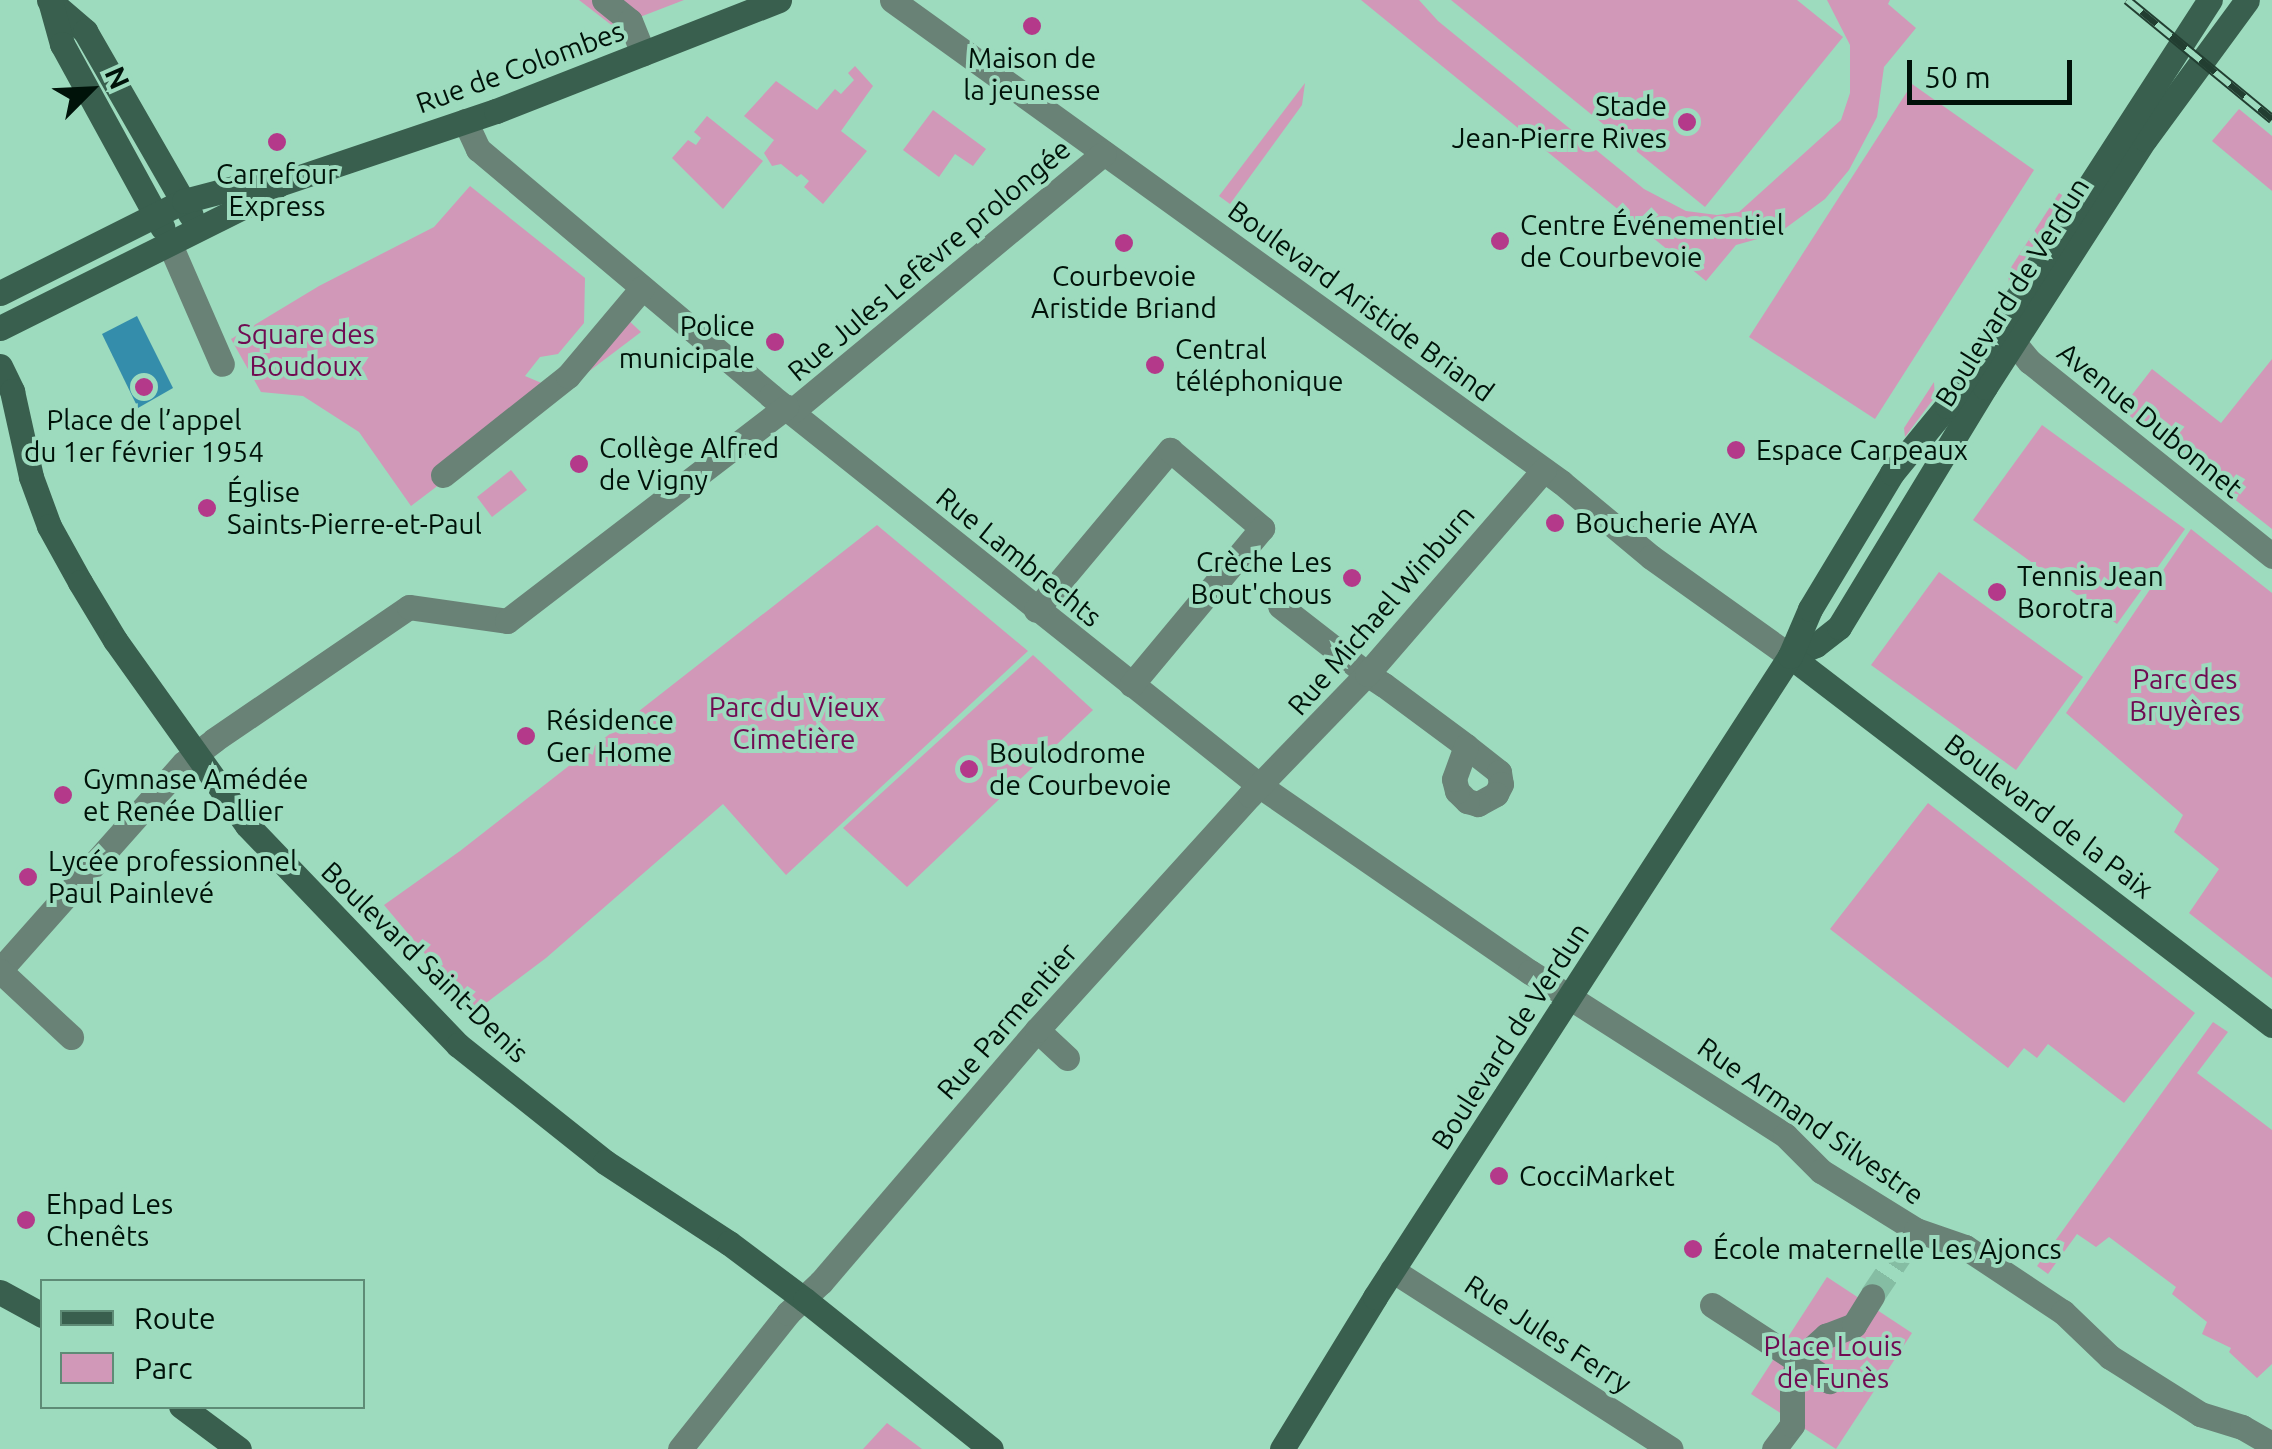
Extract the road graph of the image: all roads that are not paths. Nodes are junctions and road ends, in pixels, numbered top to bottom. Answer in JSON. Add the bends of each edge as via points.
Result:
{"nodes":[{"id":1,"x":50,"y":0,"type":"edge"},
{"id":2,"x":604,"y":0,"type":"edge"},
{"id":3,"x":779,"y":0,"type":"edge"},
{"id":4,"x":892,"y":0,"type":"edge"},
{"id":5,"x":2210,"y":0,"type":"edge"},
{"id":6,"x":2247,"y":0,"type":"edge"},
{"id":7,"x":642,"y":54,"type":"junction"},
{"id":8,"x":466,"y":121,"type":"junction"},
{"id":9,"x":1104,"y":153,"type":"junction"},
{"id":10,"x":278,"y":184,"type":"junction"},
{"id":11,"x":184,"y":201,"type":"junction"},
{"id":12,"x":156,"y":213,"type":"junction"},
{"id":13,"x":196,"y":228,"type":"junction"},
{"id":14,"x":168,"y":240,"type":"junction"},
{"id":15,"x":642,"y":288,"type":"junction"},
{"id":16,"x":0,"y":294,"type":"edge"},
{"id":17,"x":0,"y":328,"type":"edge"},
{"id":18,"x":2006,"y":335,"type":"junction"},
{"id":19,"x":222,"y":364,"type":"dead end"},
{"id":20,"x":0,"y":366,"type":"edge"},
{"id":21,"x":788,"y":409,"type":"junction"},
{"id":22,"x":1544,"y":470,"type":"junction"},
{"id":23,"x":444,"y":475,"type":"dead end"},
{"id":24,"x":2272,"y":556,"type":"edge"},
{"id":25,"x":1280,"y":606,"type":"dead end"},
{"id":26,"x":1036,"y":610,"type":"junction"},
{"id":27,"x":1790,"y":656,"type":"junction"},
{"id":28,"x":1367,"y":674,"type":"junction"},
{"id":29,"x":1131,"y":685,"type":"junction"},
{"id":30,"x":1466,"y":746,"type":"dead end"},
{"id":31,"x":196,"y":753,"type":"junction"},
{"id":32,"x":1260,"y":786,"type":"junction"},
{"id":33,"x":0,"y":970,"type":"edge"},
{"id":34,"x":1571,"y":997,"type":"junction"},
{"id":35,"x":2272,"y":1024,"type":"edge"},
{"id":36,"x":1037,"y":1030,"type":"junction"},
{"id":37,"x":72,"y":1037,"type":"dead end"},
{"id":38,"x":1067,"y":1058,"type":"dead end"},
{"id":39,"x":1392,"y":1270,"type":"junction"},
{"id":40,"x":0,"y":1292,"type":"edge"},
{"id":41,"x":1872,"y":1296,"type":"tunnel mouth"},
{"id":42,"x":805,"y":1300,"type":"junction"},
{"id":43,"x":1712,"y":1305,"type":"dead end"},
{"id":44,"x":40,"y":1315,"type":"edge"},
{"id":45,"x":1798,"y":1361,"type":"junction"},
{"id":46,"x":1828,"y":1382,"type":"dead end"},
{"id":47,"x":185,"y":1409,"type":"edge"},
{"id":48,"x":2272,"y":1444,"type":"edge"},
{"id":49,"x":239,"y":1449,"type":"edge"},
{"id":50,"x":680,"y":1449,"type":"edge"},
{"id":51,"x":992,"y":1449,"type":"edge"},
{"id":52,"x":1282,"y":1449,"type":"edge"},
{"id":53,"x":1670,"y":1449,"type":"edge"},
{"id":54,"x":1774,"y":1449,"type":"edge"}],
"edges":[{"from":1,"to":11,"type":"main road","via":[[92,44]]},
{"from":1,"to":12,"type":"main road","via":[[62,44]]},
{"from":2,"to":7,"type":"street","via":[[630,21]]},
{"from":3,"to":7,"type":"main road","name":"Rue de Colombes"},
{"from":4,"to":9,"type":"street","name":"Boulevard Aristide Briand"},
{"from":5,"to":18,"type":"main road","name":"Boulevard de Verdun"},
{"from":6,"to":18,"type":"main road","name":"Boulevard de Verdun"},
{"from":7,"to":8,"type":"main road","name":"Rue de Colombes"},
{"from":8,"to":10,"type":"main road","name":"Rue de Colombes"},
{"from":8,"to":15,"type":"street","name":"Rue Lambrechts","via":[[478,149]]},
{"from":9,"to":21,"type":"street","name":"Rue Jules Lefèvre prolongée"},
{"from":9,"to":22,"type":"street","name":"Boulevard Aristide Briand"},
{"from":10,"to":11,"type":"main road","name":"Rue de Colombes","via":[[248,184]]},
{"from":10,"to":13,"type":"main road","name":"Rue de Colombes"},
{"from":11,"to":12,"type":"main road","name":"Rue de Colombes"},
{"from":11,"to":13,"type":"main road"},
{"from":12,"to":14,"type":"main road"},
{"from":12,"to":16,"type":"main road","name":"Rue de Colombes"},
{"from":13,"to":14,"type":"main road","name":"Rue de Colombes"},
{"from":14,"to":17,"type":"main road","name":"Rue de Colombes"},
{"from":14,"to":19,"type":"street"},
{"from":15,"to":21,"type":"street","name":"Rue Lambrechts"},
{"from":15,"to":23,"type":"street","via":[[568,376]]},
{"from":18,"to":24,"type":"street","name":"Avenue Dubonnet"},
{"from":18,"to":27,"type":"main road","name":"Boulevard de Verdun","via":[[1892,473],[1816,596]]},
{"from":18,"to":27,"type":"main road","name":"Boulevard de Verdun","via":[[1838,627]]},
{"from":20,"to":31,"type":"main road","name":"Boulevard Saint-Denis","via":[[50,526],[115,640]]},
{"from":21,"to":26,"type":"street","name":"Rue Lambrechts"},
{"from":21,"to":31,"type":"street","name":"Rue Jules Lefèvre prolongée","via":[[507,621],[409,607]]},
{"from":22,"to":27,"type":"street","name":"Boulevard Aristide Briand","via":[[1650,557]]},
{"from":22,"to":28,"type":"street","name":"Rue Michael Winburn"},
{"from":25,"to":28,"type":"street"},
{"from":26,"to":29,"type":"street","name":"Rue Lambrechts"},
{"from":26,"to":29,"type":"street","via":[[1170,450],[1262,528]]},
{"from":27,"to":34,"type":"main road","name":"Boulevard de Verdun"},
{"from":27,"to":35,"type":"main road","name":"Boulevard de la Paix"},
{"from":28,"to":30,"type":"street"},
{"from":28,"to":32,"type":"street","name":"Rue Michael Winburn"},
{"from":29,"to":32,"type":"street","name":"Rue Lambrechts"},
{"from":31,"to":33,"type":"street"},
{"from":31,"to":42,"type":"main road","name":"Boulevard Saint-Denis","via":[[248,825],[458,1045],[605,1162]]},
{"from":32,"to":34,"type":"street","name":"Rue Lambrechts"},
{"from":32,"to":36,"type":"street","name":"Rue Parmentier"},
{"from":33,"to":37,"type":"street"},
{"from":34,"to":39,"type":"main road","name":"Boulevard de Verdun"},
{"from":34,"to":48,"type":"street","name":"Rue Armand Silvestre","via":[[1785,1135],[1910,1240],[1965,1247],[2063,1312],[2110,1357],[2200,1414]]},
{"from":36,"to":38,"type":"street"},
{"from":36,"to":42,"type":"street","name":"Rue Parmentier"},
{"from":39,"to":52,"type":"main road","name":"Boulevard de Verdun"},
{"from":39,"to":53,"type":"street","name":"Rue Jules Ferry"},
{"from":40,"to":44,"type":"main road"},
{"from":41,"to":45,"type":"street","via":[[1854,1324],[1826,1336]]},
{"from":42,"to":50,"type":"street","name":"Rue Parmentier"},
{"from":42,"to":51,"type":"main road","name":"Boulevard Saint-Denis"},
{"from":43,"to":45,"type":"street"},
{"from":45,"to":46,"type":"street"},
{"from":45,"to":54,"type":"street","via":[[1792,1425]]},
{"from":47,"to":49,"type":"main road"}]}
